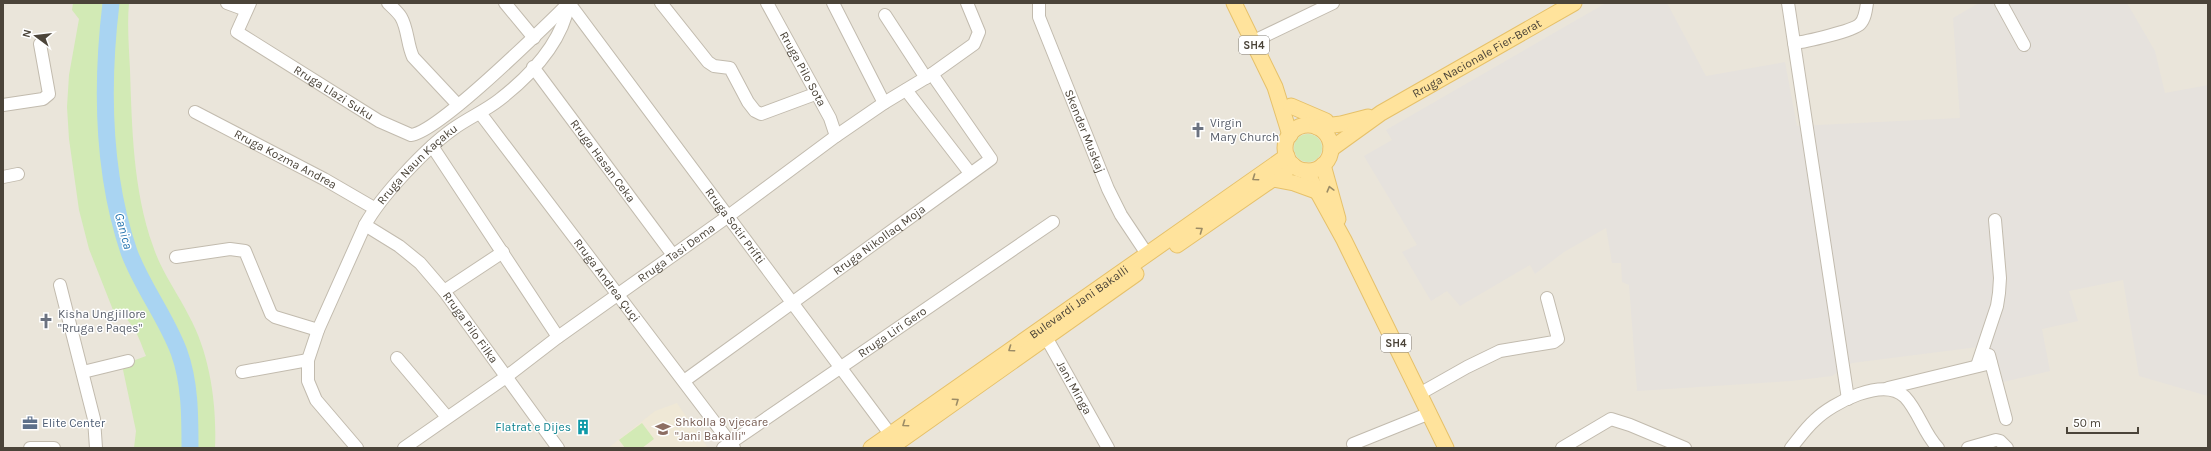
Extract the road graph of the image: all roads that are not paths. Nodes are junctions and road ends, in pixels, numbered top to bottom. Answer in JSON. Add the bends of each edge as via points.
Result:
{"nodes":[{"id":1,"x":228,"y":3,"type":"edge"},
{"id":2,"x":388,"y":3,"type":"edge"},
{"id":3,"x":505,"y":3,"type":"edge"},
{"id":4,"x":569,"y":3,"type":"edge"},
{"id":5,"x":661,"y":3,"type":"edge"},
{"id":6,"x":767,"y":3,"type":"edge"},
{"id":7,"x":833,"y":3,"type":"edge"},
{"id":8,"x":967,"y":3,"type":"edge"},
{"id":9,"x":1039,"y":3,"type":"edge"},
{"id":10,"x":1234,"y":3,"type":"edge"},
{"id":11,"x":1331,"y":3,"type":"edge"},
{"id":12,"x":1574,"y":3,"type":"edge"},
{"id":13,"x":1788,"y":3,"type":"edge"},
{"id":14,"x":1867,"y":3,"type":"edge"},
{"id":15,"x":2001,"y":3,"type":"edge"},
{"id":16,"x":248,"y":7,"type":"edge"},
{"id":17,"x":885,"y":15,"type":"dead end"},
{"id":18,"x":534,"y":38,"type":"junction"},
{"id":19,"x":1252,"y":42,"type":"junction"},
{"id":20,"x":1794,"y":43,"type":"junction"},
{"id":21,"x":40,"y":44,"type":"dead end"},
{"id":22,"x":2024,"y":45,"type":"dead end"},
{"id":23,"x":533,"y":67,"type":"junction"},
{"id":24,"x":929,"y":76,"type":"junction"},
{"id":25,"x":1276,"y":87,"type":"junction"},
{"id":26,"x":906,"y":90,"type":"junction"},
{"id":27,"x":815,"y":94,"type":"junction"},
{"id":28,"x":884,"y":103,"type":"junction"},
{"id":29,"x":3,"y":105,"type":"edge"},
{"id":30,"x":458,"y":105,"type":"junction"},
{"id":31,"x":1291,"y":106,"type":"junction"},
{"id":32,"x":195,"y":112,"type":"dead end"},
{"id":33,"x":480,"y":113,"type":"junction"},
{"id":34,"x":1380,"y":113,"type":"junction"},
{"id":35,"x":1341,"y":124,"type":"junction"},
{"id":36,"x":1313,"y":126,"type":"junction"},
{"id":37,"x":1290,"y":134,"type":"junction"},
{"id":38,"x":836,"y":136,"type":"junction"},
{"id":39,"x":432,"y":146,"type":"junction"},
{"id":40,"x":1331,"y":149,"type":"junction"},
{"id":41,"x":1295,"y":164,"type":"junction"},
{"id":42,"x":1323,"y":165,"type":"junction"},
{"id":43,"x":970,"y":173,"type":"junction"},
{"id":44,"x":18,"y":174,"type":"dead end"},
{"id":45,"x":3,"y":177,"type":"edge"},
{"id":46,"x":1273,"y":179,"type":"junction"},
{"id":47,"x":1316,"y":191,"type":"junction"},
{"id":48,"x":374,"y":208,"type":"junction"},
{"id":49,"x":727,"y":217,"type":"junction"},
{"id":50,"x":1995,"y":220,"type":"dead end"},
{"id":51,"x":1053,"y":222,"type":"dead end"},
{"id":52,"x":365,"y":225,"type":"junction"},
{"id":53,"x":1344,"y":240,"type":"junction"},
{"id":54,"x":503,"y":252,"type":"junction"},
{"id":55,"x":1147,"y":254,"type":"junction"},
{"id":56,"x":673,"y":255,"type":"junction"},
{"id":57,"x":176,"y":257,"type":"dead end"},
{"id":58,"x":60,"y":285,"type":"dead end"},
{"id":59,"x":444,"y":291,"type":"junction"},
{"id":60,"x":617,"y":295,"type":"junction"},
{"id":61,"x":1547,"y":298,"type":"dead end"},
{"id":62,"x":791,"y":303,"type":"junction"},
{"id":63,"x":318,"y":330,"type":"junction"},
{"id":64,"x":1044,"y":332,"type":"junction"},
{"id":65,"x":558,"y":337,"type":"junction"},
{"id":66,"x":1985,"y":340,"type":"junction"},
{"id":67,"x":397,"y":358,"type":"dead end"},
{"id":68,"x":308,"y":360,"type":"junction"},
{"id":69,"x":128,"y":361,"type":"dead end"},
{"id":70,"x":1991,"y":363,"type":"junction"},
{"id":71,"x":1977,"y":366,"type":"junction"},
{"id":72,"x":840,"y":367,"type":"junction"},
{"id":73,"x":82,"y":372,"type":"junction"},
{"id":74,"x":242,"y":372,"type":"dead end"},
{"id":75,"x":506,"y":377,"type":"junction"},
{"id":76,"x":684,"y":381,"type":"junction"},
{"id":77,"x":1887,"y":388,"type":"junction"},
{"id":78,"x":1421,"y":394,"type":"junction"},
{"id":79,"x":1848,"y":399,"type":"junction"},
{"id":80,"x":1430,"y":413,"type":"junction"},
{"id":81,"x":447,"y":417,"type":"junction"},
{"id":82,"x":2006,"y":419,"type":"dead end"},
{"id":83,"x":895,"y":443,"type":"edge"},
{"id":84,"x":1353,"y":444,"type":"dead end"},
{"id":85,"x":729,"y":446,"type":"edge"},
{"id":86,"x":30,"y":448,"type":"edge"},
{"id":87,"x":54,"y":448,"type":"edge"},
{"id":88,"x":96,"y":448,"type":"edge"},
{"id":89,"x":357,"y":448,"type":"edge"},
{"id":90,"x":404,"y":448,"type":"edge"},
{"id":91,"x":558,"y":448,"type":"edge"},
{"id":92,"x":871,"y":448,"type":"edge"},
{"id":93,"x":1108,"y":448,"type":"edge"},
{"id":94,"x":1446,"y":448,"type":"edge"},
{"id":95,"x":1562,"y":448,"type":"edge"},
{"id":96,"x":1685,"y":448,"type":"edge"},
{"id":97,"x":1791,"y":448,"type":"edge"},
{"id":98,"x":1938,"y":448,"type":"edge"},
{"id":99,"x":1968,"y":448,"type":"edge"},
{"id":100,"x":2007,"y":448,"type":"edge"}],
"edges":[{"from":1,"to":16,"type":"street"},
{"from":2,"to":30,"type":"street","via":[[400,16],[405,27],[408,48],[413,57]]},
{"from":3,"to":18,"type":"street"},
{"from":4,"to":18,"type":"street","name":"Rruga Llazi Suku"},
{"from":4,"to":23,"type":"street","name":"Rruga Naun Kaçaku","via":[[561,30]]},
{"from":4,"to":49,"type":"street","name":"Rruga Sotir Prifti"},
{"from":5,"to":27,"type":"street","via":[[708,62],[714,66],[730,68],[755,111],[762,114],[771,112]]},
{"from":6,"to":27,"type":"street","name":"Rruga Pilo Sota"},
{"from":7,"to":28,"type":"street"},
{"from":8,"to":24,"type":"street","name":"Rruga Tasi Dema","via":[[977,25],[978,38],[974,44]]},
{"from":9,"to":55,"type":"street","name":"Skender Muskaj","via":[[1039,17],[1105,183],[1121,215]]},
{"from":10,"to":19,"type":"main road","number":"SH4"},
{"from":11,"to":19,"type":"street"},
{"from":12,"to":34,"type":"main road","name":"Rruga Nacionale Fier-Berat"},
{"from":13,"to":20,"type":"street"},
{"from":14,"to":20,"type":"street","via":[[1858,26],[1812,41]]},
{"from":15,"to":22,"type":"street"},
{"from":16,"to":30,"type":"street","name":"Rruga Llazi Suku","via":[[237,32],[392,127],[411,135],[419,134]]},
{"from":17,"to":24,"type":"street"},
{"from":18,"to":30,"type":"street","name":"Rruga Llazi Suku"},
{"from":19,"to":25,"type":"main road","number":"SH4"},
{"from":20,"to":79,"type":"street"},
{"from":21,"to":29,"type":"street","via":[[49,94],[43,99]]},
{"from":23,"to":33,"type":"street","name":"Rruga Naun Kaçaku","via":[[499,100]]},
{"from":23,"to":56,"type":"street","name":"Rruga Hasan Ceka"},
{"from":24,"to":26,"type":"street","name":"Rruga Tasi Dema"},
{"from":24,"to":43,"type":"street","name":"Rruga Nikollaq Moja","via":[[991,159]]},
{"from":25,"to":31,"type":"main road","number":"SH4"},
{"from":25,"to":37,"type":"main road","number":"SH4"},
{"from":26,"to":28,"type":"street","name":"Rruga Tasi Dema"},
{"from":26,"to":43,"type":"street"},
{"from":27,"to":38,"type":"street","name":"Rruga Pilo Sota","via":[[830,118]]},
{"from":28,"to":38,"type":"street","name":"Rruga Tasi Dema"},
{"from":31,"to":35,"type":"main road","via":[[1321,120]]},
{"from":31,"to":36,"type":"main road","number":"SH4"},
{"from":32,"to":48,"type":"street","name":"Rruga Kozma Andrea"},
{"from":33,"to":39,"type":"street","name":"Rruga Naun Kaçaku","via":[[453,129]]},
{"from":33,"to":60,"type":"street","name":"Rruga Andrea Çuçi"},
{"from":34,"to":35,"type":"main road","name":"Rruga Nacionale Fier-Berat"},
{"from":34,"to":40,"type":"main road","name":"Rruga Nacionale Fier-Berat"},
{"from":35,"to":36,"type":"main road","name":"Rruga Nacionale Fier-Berat"},
{"from":36,"to":37,"type":"main road","via":[[1298,127]]},
{"from":36,"to":40,"type":"main road","number":"SH4","via":[[1327,136]]},
{"from":37,"to":41,"type":"main road","number":"SH4","via":[[1285,146]]},
{"from":38,"to":49,"type":"street","name":"Rruga Tasi Dema"},
{"from":39,"to":48,"type":"street","name":"Rruga Naun Kaçaku"},
{"from":39,"to":54,"type":"street"},
{"from":40,"to":42,"type":"main road"},
{"from":41,"to":42,"type":"main road","via":[[1317,169]]},
{"from":41,"to":46,"type":"main road","name":"Bulevardi Jani Bakalli"},
{"from":41,"to":47,"type":"main road","number":"SH4"},
{"from":41,"to":55,"type":"main road","name":"Bulevardi Jani Bakalli","one_way":true},
{"from":53,"to":42,"type":"main road","number":"SH4","one_way":true},
{"from":43,"to":62,"type":"street","name":"Rruga Nikollaq Moja"},
{"from":44,"to":45,"type":"street"},
{"from":46,"to":47,"type":"main road","via":[[1299,184]]},
{"from":64,"to":46,"type":"main road","name":"Bulevardi Jani Bakalli","one_way":true},
{"from":47,"to":53,"type":"main road","number":"SH4"},
{"from":48,"to":52,"type":"street","name":"Rruga Naun Kaçaku"},
{"from":49,"to":56,"type":"street","name":"Rruga Tasi Dema"},
{"from":49,"to":62,"type":"street","name":"Rruga Sotir Prifti"},
{"from":50,"to":66,"type":"street","via":[[1999,293]]},
{"from":51,"to":72,"type":"street","name":"Rruga Liri Gero"},
{"from":52,"to":59,"type":"street","name":"Rruga Pilo Filka","via":[[399,246],[420,263]]},
{"from":52,"to":63,"type":"street","name":"Rruga Naun Kaçaku"},
{"from":53,"to":78,"type":"main road","number":"SH4"},
{"from":54,"to":59,"type":"street"},
{"from":54,"to":65,"type":"street"},
{"from":55,"to":64,"type":"main road","name":"Bulevardi Jani Bakalli"},
{"from":56,"to":60,"type":"street","name":"Rruga Tasi Dema"},
{"from":57,"to":63,"type":"street","via":[[230,249],[245,251],[271,314]]},
{"from":58,"to":73,"type":"street"},
{"from":59,"to":75,"type":"street","name":"Rruga Pilo Filka"},
{"from":60,"to":65,"type":"street","name":"Rruga Tasi Dema"},
{"from":60,"to":76,"type":"street","name":"Rruga Andrea Çuçi"},
{"from":61,"to":78,"type":"street","via":[[1558,339],[1554,342],[1495,353]]},
{"from":62,"to":72,"type":"street","name":"Rruga Sotir Prifti"},
{"from":62,"to":76,"type":"street","name":"Rruga Nikollaq Moja"},
{"from":63,"to":68,"type":"street","name":"Rruga Naun Kaçaku"},
{"from":64,"to":83,"type":"main road","name":"Bulevardi Jani Bakalli"},
{"from":64,"to":93,"type":"street","name":"Jani Minga"},
{"from":65,"to":75,"type":"street","name":"Rruga Tasi Dema"},
{"from":66,"to":70,"type":"street"},
{"from":66,"to":71,"type":"street"},
{"from":67,"to":81,"type":"street"},
{"from":68,"to":74,"type":"street"},
{"from":68,"to":89,"type":"street","name":"Rruga Naun Kaçaku","via":[[308,381],[316,400]]},
{"from":69,"to":73,"type":"street"},
{"from":70,"to":71,"type":"street"},
{"from":70,"to":82,"type":"street"},
{"from":71,"to":77,"type":"street"},
{"from":72,"to":83,"type":"street","name":"Rruga Sotir Prifti"},
{"from":72,"to":85,"type":"street","name":"Rruga Liri Gero"},
{"from":73,"to":88,"type":"street","via":[[94,419]]},
{"from":75,"to":81,"type":"street","name":"Rruga Tasi Dema"},
{"from":75,"to":91,"type":"street","name":"Rruga Pilo Filka"},
{"from":76,"to":85,"type":"street","name":"Rruga Andrea Çuçi"},
{"from":77,"to":79,"type":"street","via":[[1865,392]]},
{"from":77,"to":98,"type":"street","via":[[1905,397],[1927,435]]},
{"from":78,"to":80,"type":"main road","number":"SH4"},
{"from":79,"to":97,"type":"street","via":[[1826,410]]},
{"from":80,"to":84,"type":"street"},
{"from":80,"to":94,"type":"main road","number":"SH4"},
{"from":81,"to":90,"type":"street","name":"Rruga Tasi Dema"},
{"from":83,"to":92,"type":"main road","name":"Bulevardi Jani Bakalli"},
{"from":86,"to":87,"type":"street"},
{"from":95,"to":96,"type":"street","via":[[1611,419],[1630,424]]},
{"from":99,"to":100,"type":"street","via":[[1996,440]]}]}
